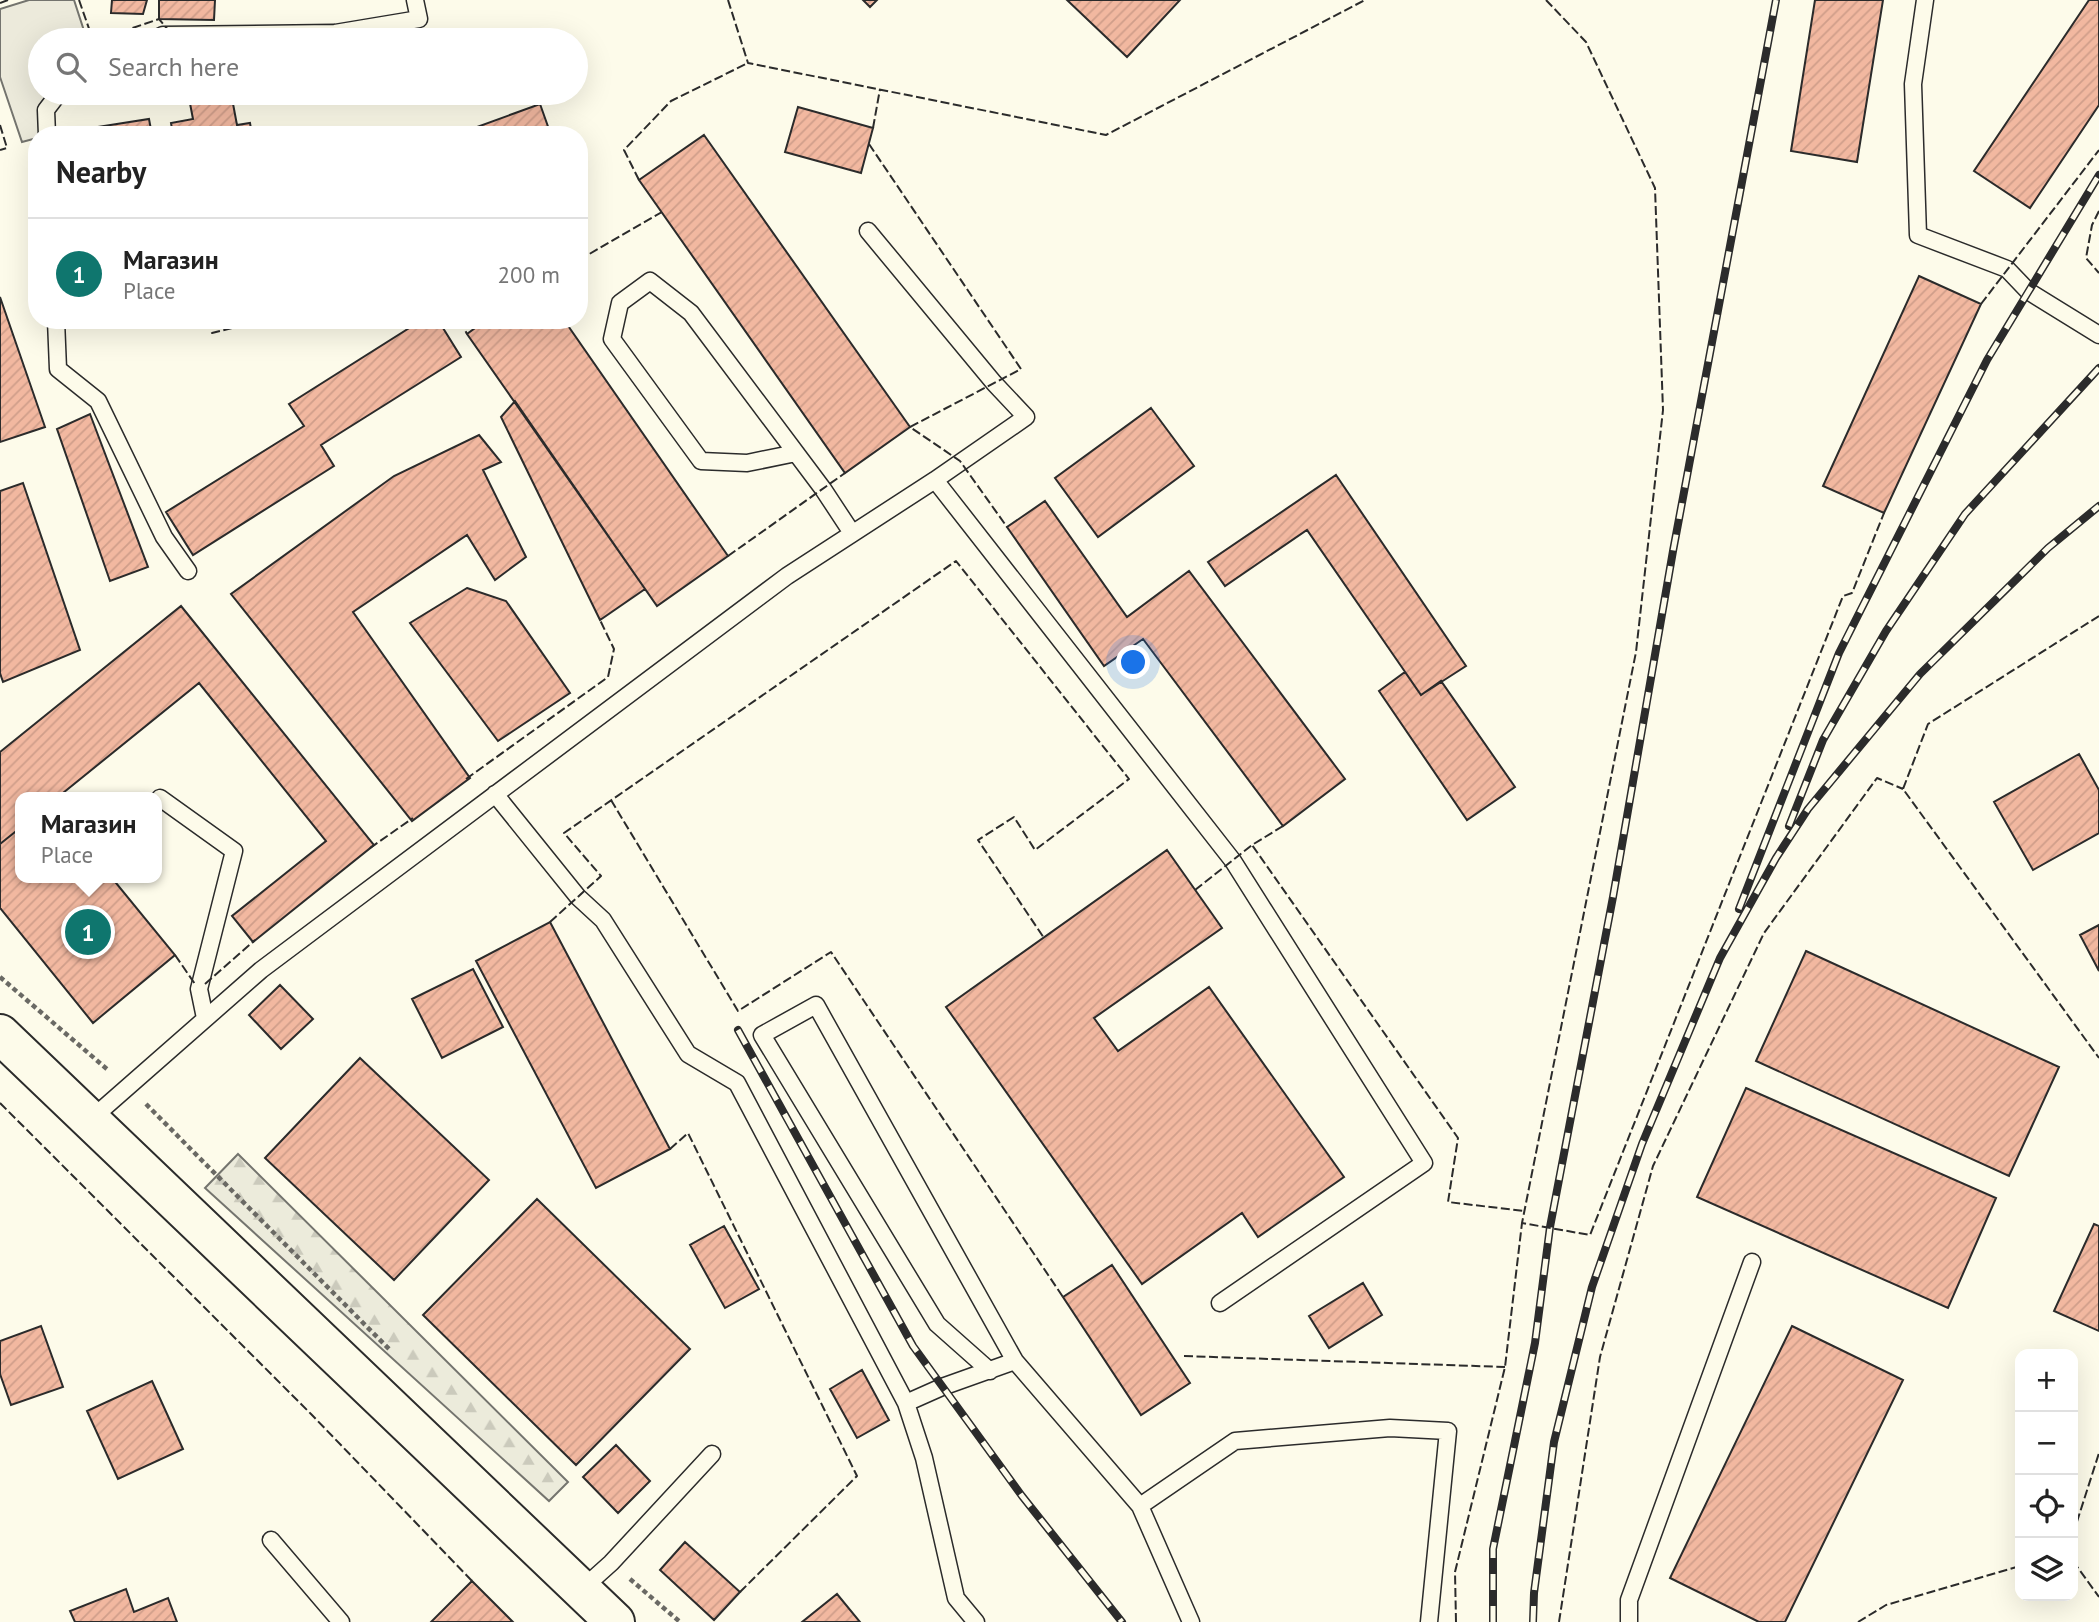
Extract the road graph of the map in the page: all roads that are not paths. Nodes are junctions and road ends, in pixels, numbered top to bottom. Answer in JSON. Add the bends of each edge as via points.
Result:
{"nodes":[{"id":1,"x":415,"y":0,"type":"edge"},
{"id":2,"x":1926,"y":0,"type":"edge"},
{"id":3,"x":365,"y":28,"type":"edge"},
{"id":4,"x":50,"y":105,"type":"edge"},
{"id":5,"x":47,"y":126,"type":"edge"},
{"id":6,"x":868,"y":231,"type":"dead end"},
{"id":7,"x":56,"y":329,"type":"edge"},
{"id":8,"x":2099,"y":335,"type":"edge"},
{"id":9,"x":796,"y":453,"type":"junction"},
{"id":10,"x":935,"y":480,"type":"junction"},
{"id":11,"x":852,"y":533,"type":"junction"},
{"id":12,"x":188,"y":571,"type":"dead end"},
{"id":13,"x":495,"y":794,"type":"junction"},
{"id":14,"x":162,"y":799,"type":"edge"},
{"id":15,"x":205,"y":1018,"type":"junction"},
{"id":16,"x":0,"y":1034,"type":"edge"},
{"id":17,"x":89,"y":1121,"type":"junction"},
{"id":18,"x":1752,"y":1262,"type":"dead end"},
{"id":19,"x":1220,"y":1303,"type":"dead end"},
{"id":20,"x":1014,"y":1361,"type":"junction"},
{"id":21,"x":990,"y":1371,"type":"junction"},
{"id":22,"x":906,"y":1403,"type":"junction"},
{"id":23,"x":712,"y":1454,"type":"dead end"},
{"id":24,"x":1140,"y":1506,"type":"junction"},
{"id":25,"x":271,"y":1540,"type":"dead end"},
{"id":26,"x":582,"y":1589,"type":"junction"},
{"id":27,"x":341,"y":1622,"type":"edge"},
{"id":28,"x":615,"y":1622,"type":"edge"},
{"id":29,"x":976,"y":1622,"type":"edge"},
{"id":30,"x":1191,"y":1622,"type":"edge"},
{"id":31,"x":1429,"y":1622,"type":"edge"},
{"id":32,"x":1629,"y":1622,"type":"edge"}],
"edges":[{"from":1,"to":3,"type":"lane","via":[[419,19]]},
{"from":2,"to":8,"type":"lane","via":[[1913,85],[1918,236],[2007,269],[2028,291]]},
{"from":4,"to":5,"type":"lane"},
{"from":6,"to":10,"type":"lane","via":[[1026,417]]},
{"from":7,"to":12,"type":"lane","via":[[58,369],[98,401],[164,537]]},
{"from":9,"to":9,"type":"lane","via":[[691,313],[650,281],[620,303],[612,339],[701,461],[747,463]]},
{"from":9,"to":11,"type":"lane"},
{"from":10,"to":11,"type":"lane"},
{"from":10,"to":19,"type":"lane","via":[[1233,861],[1424,1163]]},
{"from":11,"to":13,"type":"lane","via":[[787,576]]},
{"from":13,"to":15,"type":"lane","via":[[261,970]]},
{"from":13,"to":22,"type":"lane","via":[[578,897],[603,920],[688,1054],[737,1083]]},
{"from":14,"to":15,"type":"lane","via":[[234,851],[199,989]]},
{"from":15,"to":17,"type":"lane"},
{"from":16,"to":17,"type":"street"},
{"from":17,"to":26,"type":"street"},
{"from":18,"to":32,"type":"lane","via":[[1629,1600]]},
{"from":20,"to":21,"type":"lane"},
{"from":20,"to":21,"type":"lane","via":[[816,1005],[762,1035],[937,1324]]},
{"from":20,"to":24,"type":"lane"},
{"from":21,"to":22,"type":"lane"},
{"from":22,"to":29,"type":"lane","via":[[924,1458],[956,1598]]},
{"from":23,"to":26,"type":"lane"},
{"from":24,"to":30,"type":"lane"},
{"from":24,"to":31,"type":"lane","via":[[1235,1441],[1390,1428],[1448,1431]]},
{"from":25,"to":27,"type":"lane"},
{"from":26,"to":28,"type":"street"}]}
